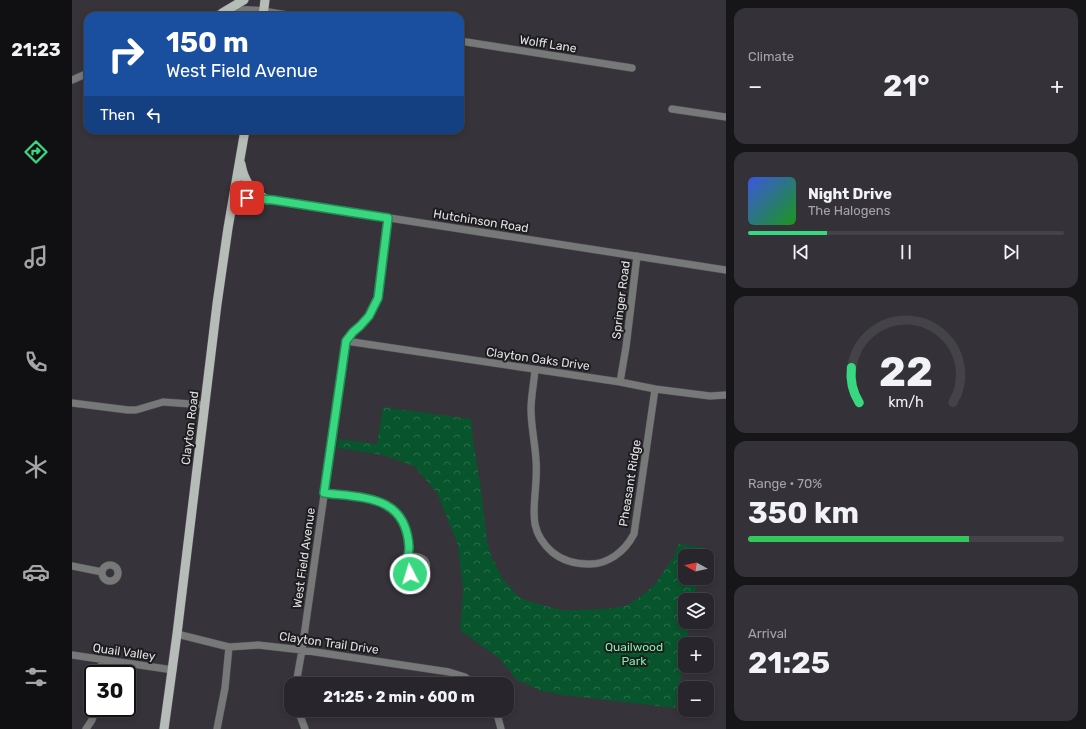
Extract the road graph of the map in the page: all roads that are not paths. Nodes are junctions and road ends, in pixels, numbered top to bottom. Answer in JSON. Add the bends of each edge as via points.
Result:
{"nodes":[{"id":1,"x":244,"y":0,"type":"edge"},
{"id":2,"x":265,"y":0,"type":"edge"},
{"id":3,"x":222,"y":12,"type":"edge"},
{"id":4,"x":226,"y":12,"type":"edge"},
{"id":5,"x":259,"y":12,"type":"edge"},
{"id":6,"x":264,"y":12,"type":"edge"},
{"id":7,"x":464,"y":42,"type":"edge"},
{"id":8,"x":632,"y":68,"type":"dead end"},
{"id":9,"x":84,"y":75,"type":"edge"},
{"id":10,"x":72,"y":80,"type":"edge"},
{"id":11,"x":672,"y":109,"type":"dead end"},
{"id":12,"x":726,"y":117,"type":"edge"},
{"id":13,"x":244,"y":134,"type":"edge"},
{"id":14,"x":240,"y":159,"type":"junction"},
{"id":15,"x":233,"y":197,"type":"junction"},
{"id":16,"x":267,"y":200,"type":"junction"},
{"id":17,"x":388,"y":218,"type":"junction"},
{"id":18,"x":637,"y":256,"type":"junction"},
{"id":19,"x":726,"y":270,"type":"edge"},
{"id":20,"x":346,"y":341,"type":"junction"},
{"id":21,"x":535,"y":370,"type":"junction"},
{"id":22,"x":620,"y":382,"type":"junction"},
{"id":23,"x":654,"y":389,"type":"junction"},
{"id":24,"x":726,"y":395,"type":"edge"},
{"id":25,"x":72,"y":403,"type":"edge"},
{"id":26,"x":205,"y":405,"type":"junction"},
{"id":27,"x":324,"y":493,"type":"junction"},
{"id":28,"x":408,"y":556,"type":"junction"},
{"id":29,"x":72,"y":566,"type":"edge"},
{"id":30,"x":102,"y":572,"type":"dead end"},
{"id":31,"x":177,"y":634,"type":"junction"},
{"id":32,"x":229,"y":646,"type":"junction"},
{"id":33,"x":302,"y":650,"type":"junction"},
{"id":34,"x":72,"y":655,"type":"edge"},
{"id":35,"x":102,"y":660,"type":"junction"},
{"id":36,"x":101,"y":665,"type":"edge"},
{"id":37,"x":172,"y":670,"type":"junction"},
{"id":38,"x":297,"y":677,"type":"edge"},
{"id":39,"x":465,"y":677,"type":"edge"},
{"id":40,"x":93,"y":717,"type":"edge"},
{"id":41,"x":301,"y":717,"type":"edge"},
{"id":42,"x":498,"y":717,"type":"edge"},
{"id":43,"x":86,"y":729,"type":"edge"},
{"id":44,"x":164,"y":729,"type":"edge"},
{"id":45,"x":217,"y":729,"type":"edge"},
{"id":46,"x":305,"y":729,"type":"edge"},
{"id":47,"x":501,"y":729,"type":"edge"}],
"edges":[{"from":1,"to":3,"type":"main road"},
{"from":2,"to":6,"type":"main road"},
{"from":4,"to":5,"type":"street","via":[[252,9]]},
{"from":7,"to":8,"type":"street","name":"Wolff Lane"},
{"from":9,"to":10,"type":"street"},
{"from":11,"to":12,"type":"street"},
{"from":13,"to":14,"type":"main road","name":"Clayton Road"},
{"from":14,"to":15,"type":"main road","name":"Clayton Road"},
{"from":14,"to":16,"type":"main road","via":[[245,180]]},
{"from":15,"to":16,"type":"street","name":"Hutchinson Road"},
{"from":15,"to":26,"type":"main road","name":"Clayton Road"},
{"from":16,"to":17,"type":"street","name":"Hutchinson Road"},
{"from":17,"to":18,"type":"street","name":"Hutchinson Road"},
{"from":17,"to":20,"type":"street","via":[[378,298],[369,316]]},
{"from":18,"to":19,"type":"street","name":"Hutchinson Road"},
{"from":18,"to":22,"type":"street","name":"Springer Road"},
{"from":20,"to":21,"type":"street","name":"Clayton Oaks Drive"},
{"from":20,"to":27,"type":"street","name":"West Field Avenue"},
{"from":21,"to":22,"type":"street","name":"Clayton Oaks Drive"},
{"from":21,"to":23,"type":"street","name":"Pheasant Ridge","via":[[531,406],[536,460],[536,532],[557,556],[579,564],[592,564],[612,558],[625,548],[634,534]]},
{"from":22,"to":23,"type":"street","name":"Clayton Oaks Drive"},
{"from":23,"to":24,"type":"street","name":"Clayton Oaks Drive","via":[[710,396]]},
{"from":25,"to":26,"type":"street","via":[[128,410],[163,402]]},
{"from":26,"to":31,"type":"main road","name":"Clayton Road"},
{"from":27,"to":28,"type":"street","via":[[370,498],[389,507],[398,515],[407,533]]},
{"from":27,"to":33,"type":"street","name":"West Field Avenue"},
{"from":28,"to":28,"type":"street","via":[[407,568],[410,574],[422,574],[426,569],[423,560]]},
{"from":29,"to":30,"type":"street"},
{"from":31,"to":32,"type":"street","name":"Clayton Trail Drive"},
{"from":31,"to":37,"type":"main road","name":"Clayton Road"},
{"from":32,"to":33,"type":"street","name":"Clayton Trail Drive","via":[[258,645]]},
{"from":32,"to":45,"type":"street","via":[[226,688]]},
{"from":33,"to":38,"type":"street","name":"West Field Avenue"},
{"from":33,"to":39,"type":"street","name":"Clayton Trail Drive","via":[[449,672]]},
{"from":34,"to":35,"type":"street","name":"Quail Valley"},
{"from":35,"to":36,"type":"street"},
{"from":35,"to":37,"type":"street","name":"Quail Valley"},
{"from":37,"to":44,"type":"main road","name":"Clayton Road"},
{"from":40,"to":43,"type":"street"},
{"from":41,"to":46,"type":"street"},
{"from":42,"to":47,"type":"street"}]}
